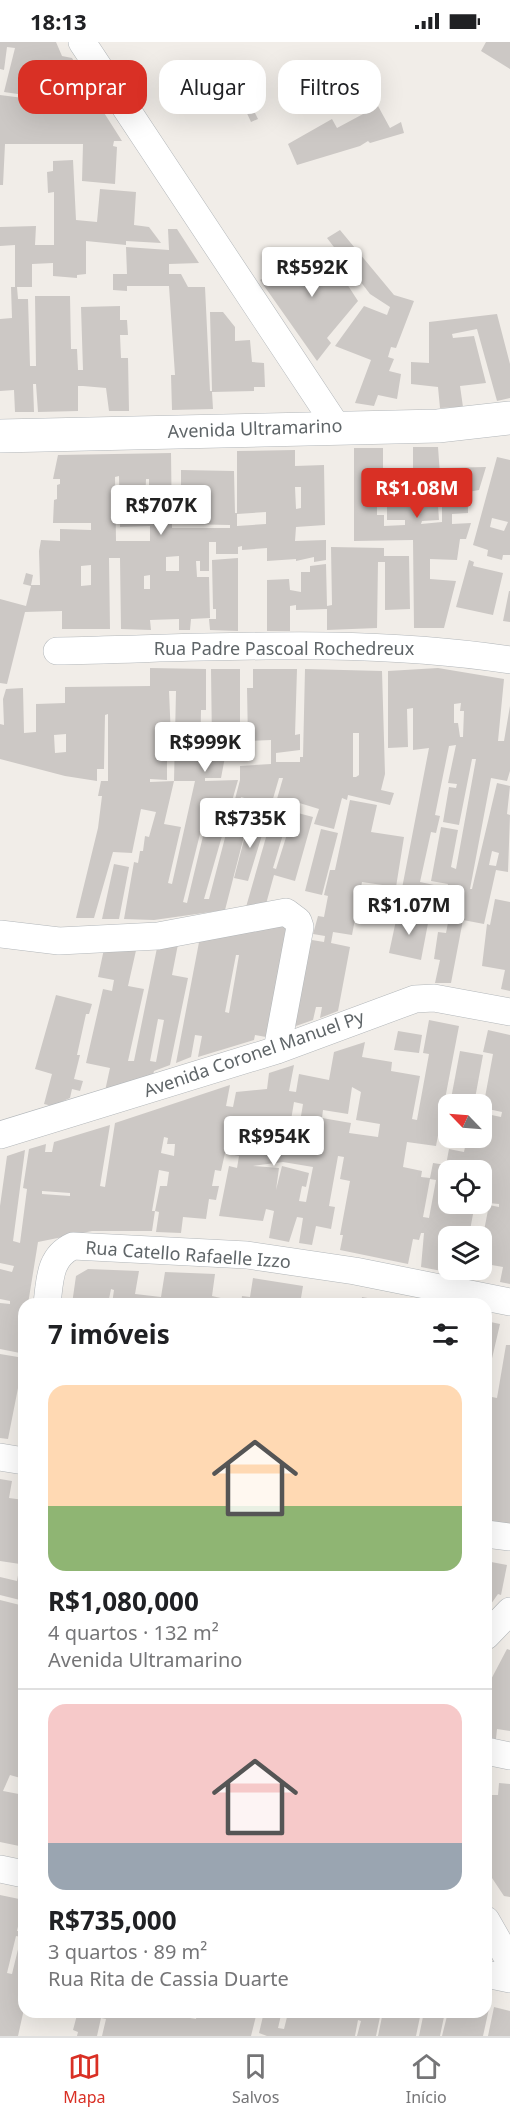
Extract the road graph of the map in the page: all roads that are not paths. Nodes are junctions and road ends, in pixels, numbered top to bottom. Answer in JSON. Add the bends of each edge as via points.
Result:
{"nodes":[{"id":1,"x":82,"y":42,"type":"edge"},
{"id":2,"x":510,"y":418,"type":"edge"},
{"id":3,"x":336,"y":427,"type":"junction"},
{"id":4,"x":0,"y":436,"type":"edge"},
{"id":5,"x":57,"y":651,"type":"dead end"},
{"id":6,"x":510,"y":660,"type":"edge"},
{"id":7,"x":0,"y":934,"type":"edge"},
{"id":8,"x":510,"y":1012,"type":"edge"},
{"id":9,"x":277,"y":1050,"type":"junction"},
{"id":10,"x":0,"y":1135,"type":"edge"},
{"id":11,"x":48,"y":1298,"type":"edge"},
{"id":12,"x":490,"y":1298,"type":"edge"},
{"id":13,"x":492,"y":1298,"type":"edge"},
{"id":14,"x":510,"y":1302,"type":"edge"},
{"id":15,"x":0,"y":1457,"type":"edge"},
{"id":16,"x":18,"y":1460,"type":"edge"},
{"id":17,"x":492,"y":1535,"type":"edge"},
{"id":18,"x":510,"y":1537,"type":"edge"},
{"id":19,"x":510,"y":1611,"type":"edge"},
{"id":20,"x":492,"y":1630,"type":"edge"},
{"id":21,"x":492,"y":1752,"type":"edge"},
{"id":22,"x":510,"y":1756,"type":"edge"},
{"id":23,"x":0,"y":1869,"type":"edge"},
{"id":24,"x":18,"y":1874,"type":"edge"},
{"id":25,"x":492,"y":1930,"type":"edge"},
{"id":26,"x":510,"y":1962,"type":"edge"},
{"id":27,"x":492,"y":1975,"type":"edge"},
{"id":28,"x":510,"y":1979,"type":"edge"}],
"edges":[{"from":1,"to":3,"type":"street"},
{"from":2,"to":3,"type":"street","name":"Avenida Ultramarino","via":[[438,426]]},
{"from":3,"to":4,"type":"street","name":"Avenida Ultramarino"},
{"from":5,"to":6,"type":"street","name":"Rua Padre Pascoal Rochedreux","via":[[337,646],[424,649]]},
{"from":7,"to":9,"type":"street","via":[[59,941],[158,936],[286,912],[300,927]]},
{"from":8,"to":9,"type":"street","name":"Avenida Coronel Manuel Py","via":[[434,998],[415,999]]},
{"from":9,"to":10,"type":"street","name":"Avenida Coronel Manuel Py"},
{"from":11,"to":12,"type":"street","name":"Rua Catello Rafaelle Izzo","via":[[56,1258],[73,1246],[247,1255],[355,1271]]},
{"from":13,"to":14,"type":"street","name":"Rua Catello Rafaelle Izzo"},
{"from":15,"to":16,"type":"street"},
{"from":17,"to":18,"type":"street"},
{"from":19,"to":20,"type":"street"},
{"from":21,"to":22,"type":"street"},
{"from":23,"to":24,"type":"street"},
{"from":25,"to":26,"type":"street"},
{"from":27,"to":28,"type":"street"}]}
